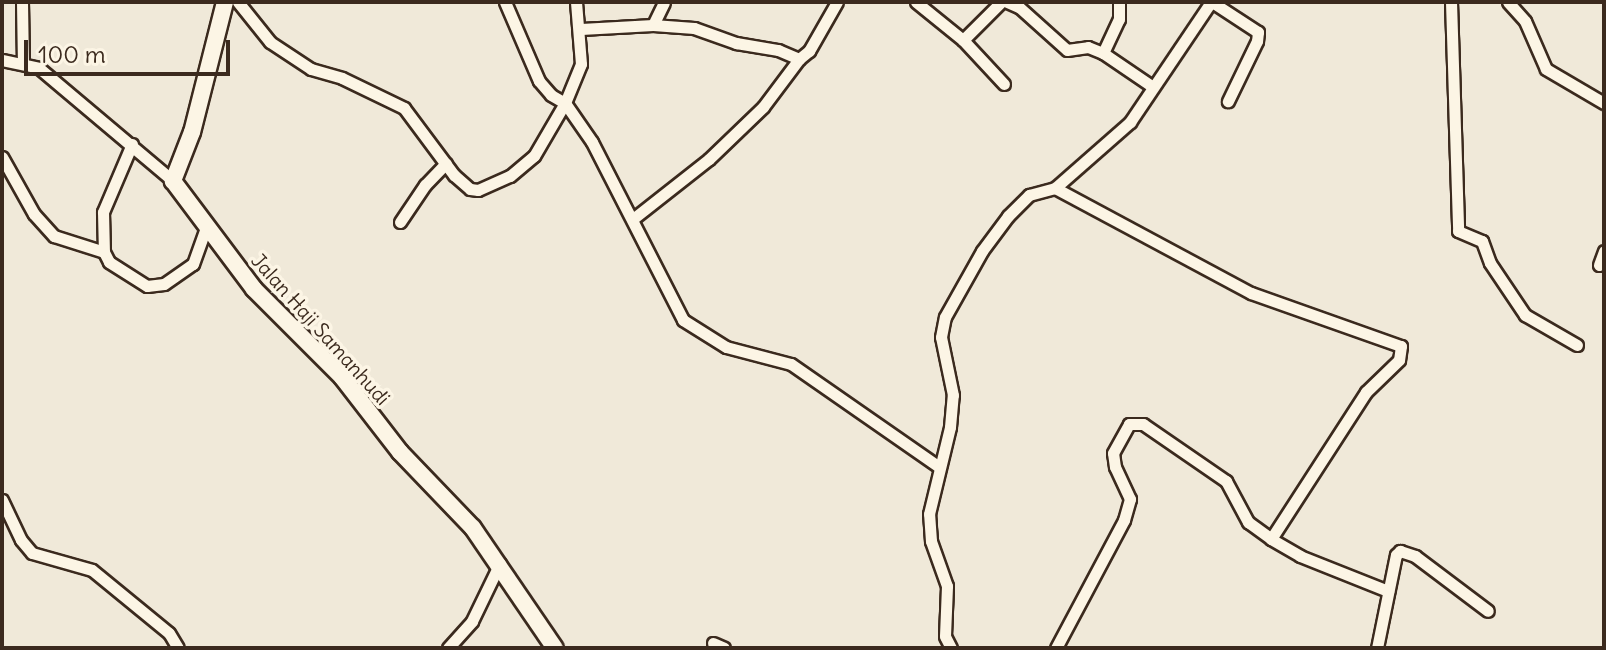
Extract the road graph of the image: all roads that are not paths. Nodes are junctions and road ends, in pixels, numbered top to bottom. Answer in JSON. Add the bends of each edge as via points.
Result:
{"nodes":[{"id":1,"x":22,"y":2,"type":"edge"},
{"id":2,"x":225,"y":2,"type":"edge"},
{"id":3,"x":238,"y":2,"type":"edge"},
{"id":4,"x":505,"y":2,"type":"edge"},
{"id":5,"x":576,"y":2,"type":"edge"},
{"id":6,"x":664,"y":2,"type":"edge"},
{"id":7,"x":837,"y":2,"type":"edge"},
{"id":8,"x":916,"y":2,"type":"edge"},
{"id":9,"x":1001,"y":2,"type":"edge"},
{"id":10,"x":1007,"y":2,"type":"edge"},
{"id":11,"x":1119,"y":2,"type":"edge"},
{"id":12,"x":1211,"y":2,"type":"edge"},
{"id":13,"x":1451,"y":2,"type":"edge"},
{"id":14,"x":1508,"y":2,"type":"edge"},
{"id":15,"x":653,"y":25,"type":"junction"},
{"id":16,"x":581,"y":29,"type":"junction"},
{"id":17,"x":963,"y":40,"type":"junction"},
{"id":18,"x":1103,"y":53,"type":"junction"},
{"id":19,"x":799,"y":59,"type":"junction"},
{"id":20,"x":2,"y":60,"type":"edge"},
{"id":21,"x":23,"y":64,"type":"junction"},
{"id":22,"x":1004,"y":84,"type":"dead end"},
{"id":23,"x":1153,"y":87,"type":"junction"},
{"id":24,"x":1228,"y":101,"type":"dead end"},
{"id":25,"x":565,"y":103,"type":"junction"},
{"id":26,"x":1604,"y":103,"type":"edge"},
{"id":27,"x":132,"y":144,"type":"junction"},
{"id":28,"x":2,"y":157,"type":"edge"},
{"id":29,"x":446,"y":163,"type":"junction"},
{"id":30,"x":173,"y":181,"type":"junction"},
{"id":31,"x":1055,"y":188,"type":"junction"},
{"id":32,"x":634,"y":218,"type":"junction"},
{"id":33,"x":400,"y":222,"type":"dead end"},
{"id":34,"x":207,"y":225,"type":"junction"},
{"id":35,"x":1604,"y":251,"type":"edge"},
{"id":36,"x":104,"y":252,"type":"junction"},
{"id":37,"x":1599,"y":265,"type":"dead end"},
{"id":38,"x":1577,"y":345,"type":"dead end"},
{"id":39,"x":939,"y":467,"type":"junction"},
{"id":40,"x":2,"y":500,"type":"edge"},
{"id":41,"x":1271,"y":539,"type":"junction"},
{"id":42,"x":500,"y":563,"type":"junction"},
{"id":43,"x":1388,"y":591,"type":"junction"},
{"id":44,"x":1488,"y":611,"type":"dead end"},
{"id":45,"x":178,"y":648,"type":"edge"},
{"id":46,"x":448,"y":648,"type":"edge"},
{"id":47,"x":555,"y":648,"type":"edge"},
{"id":48,"x":951,"y":648,"type":"edge"},
{"id":49,"x":1056,"y":648,"type":"edge"},
{"id":50,"x":1377,"y":648,"type":"edge"}],
"edges":[{"from":1,"to":21,"type":"street"},
{"from":2,"to":30,"type":"street","via":[[192,132]]},
{"from":3,"to":29,"type":"street","via":[[270,42],[311,69],[404,108]]},
{"from":4,"to":25,"type":"street","via":[[539,81]]},
{"from":5,"to":16,"type":"street"},
{"from":6,"to":15,"type":"street"},
{"from":7,"to":19,"type":"street"},
{"from":8,"to":17,"type":"street"},
{"from":9,"to":17,"type":"street"},
{"from":10,"to":18,"type":"street","via":[[1067,50],[1088,47]]},
{"from":11,"to":18,"type":"street","via":[[1119,19]]},
{"from":12,"to":23,"type":"street"},
{"from":12,"to":24,"type":"street","via":[[1258,32]]},
{"from":13,"to":38,"type":"street","via":[[1458,231],[1482,241],[1490,263],[1525,315]]},
{"from":14,"to":26,"type":"street","via":[[1525,21],[1546,69]]},
{"from":15,"to":16,"type":"street"},
{"from":15,"to":19,"type":"street","via":[[694,28]]},
{"from":16,"to":25,"type":"street","via":[[581,64]]},
{"from":17,"to":22,"type":"street"},
{"from":18,"to":23,"type":"street"},
{"from":19,"to":32,"type":"street","via":[[752,118]]},
{"from":20,"to":21,"type":"street"},
{"from":21,"to":27,"type":"street","via":[[39,68]]},
{"from":23,"to":31,"type":"street","via":[[1130,122]]},
{"from":25,"to":29,"type":"street","via":[[534,156],[501,181],[470,189]]},
{"from":25,"to":32,"type":"street"},
{"from":27,"to":30,"type":"street"},
{"from":27,"to":36,"type":"street","via":[[103,212]]},
{"from":28,"to":36,"type":"street","via":[[34,214],[54,236]]},
{"from":29,"to":33,"type":"street"},
{"from":30,"to":34,"type":"street","name":"Jalan Haji Samanhudi"},
{"from":31,"to":39,"type":"street","via":[[1029,195],[1008,216],[945,317],[941,337],[953,395]]},
{"from":31,"to":41,"type":"street","via":[[1251,293],[1401,346],[1399,360],[1366,392]]},
{"from":32,"to":39,"type":"street","via":[[683,320],[726,347],[791,364]]},
{"from":34,"to":36,"type":"street","via":[[193,264],[164,284],[147,286],[113,266]]},
{"from":34,"to":42,"type":"street","name":"Jalan Haji Samanhudi","via":[[254,289],[342,377],[400,452]]},
{"from":35,"to":37,"type":"street"},
{"from":39,"to":48,"type":"street","via":[[929,514],[931,541],[947,586],[945,636]]},
{"from":40,"to":45,"type":"street","via":[[32,553],[92,570],[169,633]]},
{"from":41,"to":43,"type":"street"},
{"from":41,"to":49,"type":"street","via":[[1248,522],[1226,481],[1143,424],[1129,424],[1113,453],[1130,499],[1124,520]]},
{"from":42,"to":46,"type":"street","via":[[472,621]]},
{"from":42,"to":47,"type":"street","name":"Jalan Haji Samanhudi"},
{"from":43,"to":44,"type":"street","via":[[1396,555],[1406,551]]},
{"from":43,"to":50,"type":"street"}]}
